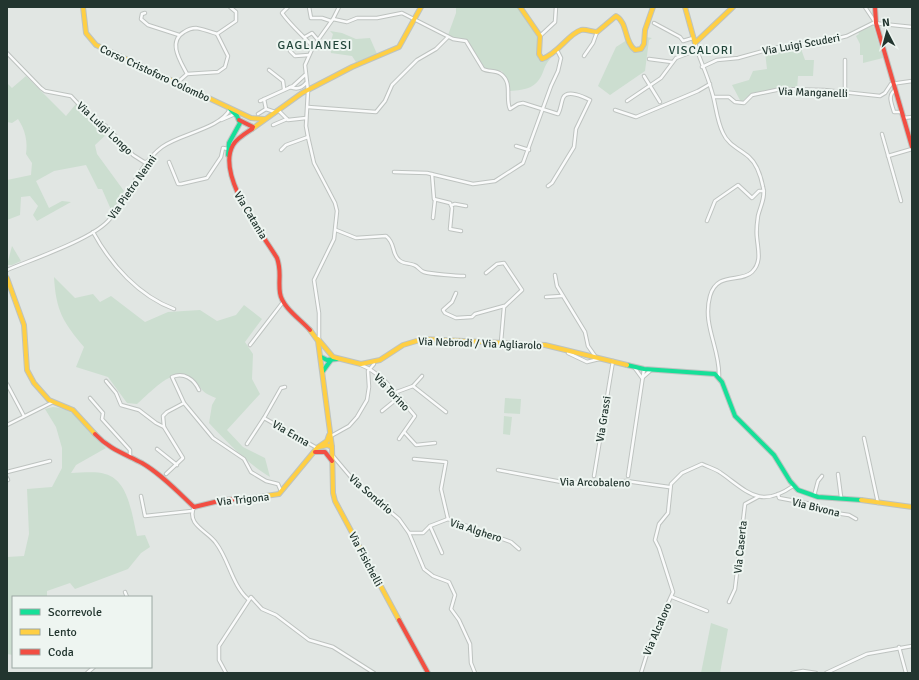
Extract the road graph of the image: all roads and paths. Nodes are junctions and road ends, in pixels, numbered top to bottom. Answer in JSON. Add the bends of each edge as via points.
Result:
{"nodes":[{"id":1,"x":83,"y":7,"type":"edge"},
{"id":2,"x":230,"y":7,"type":"edge"},
{"id":3,"x":288,"y":7,"type":"edge"},
{"id":4,"x":309,"y":7,"type":"edge"},
{"id":5,"x":339,"y":7,"type":"edge"},
{"id":6,"x":421,"y":7,"type":"edge"},
{"id":7,"x":520,"y":7,"type":"edge"},
{"id":8,"x":556,"y":7,"type":"edge"},
{"id":9,"x":653,"y":7,"type":"edge"},
{"id":10,"x":685,"y":7,"type":"edge"},
{"id":11,"x":733,"y":7,"type":"edge"},
{"id":12,"x":865,"y":7,"type":"edge"},
{"id":13,"x":875,"y":7,"type":"edge"},
{"id":14,"x":145,"y":12,"type":"dead end"},
{"id":15,"x":332,"y":20,"type":"junction"},
{"id":16,"x":414,"y":20,"type":"junction"},
{"id":17,"x":654,"y":23,"type":"dead end"},
{"id":18,"x":876,"y":23,"type":"junction"},
{"id":19,"x":912,"y":27,"type":"edge"},
{"id":20,"x":597,"y":32,"type":"junction"},
{"id":21,"x":218,"y":34,"type":"junction"},
{"id":22,"x":179,"y":36,"type":"junction"},
{"id":23,"x":540,"y":36,"type":"junction"},
{"id":24,"x":305,"y":37,"type":"junction"},
{"id":25,"x":448,"y":37,"type":"junction"},
{"id":26,"x":703,"y":37,"type":"junction"},
{"id":27,"x":693,"y":38,"type":"junction"},
{"id":28,"x":318,"y":40,"type":"junction"},
{"id":29,"x":694,"y":43,"type":"junction"},
{"id":30,"x":313,"y":47,"type":"junction"},
{"id":31,"x":697,"y":50,"type":"junction"},
{"id":32,"x":290,"y":51,"type":"dead end"},
{"id":33,"x":558,"y":52,"type":"junction"},
{"id":34,"x":7,"y":53,"type":"edge"},
{"id":35,"x":309,"y":55,"type":"junction"},
{"id":36,"x":584,"y":56,"type":"dead end"},
{"id":37,"x":649,"y":59,"type":"dead end"},
{"id":38,"x":845,"y":60,"type":"dead end"},
{"id":39,"x":673,"y":62,"type":"junction"},
{"id":40,"x":702,"y":67,"type":"junction"},
{"id":41,"x":269,"y":70,"type":"dead end"},
{"id":42,"x":187,"y":74,"type":"junction"},
{"id":43,"x":305,"y":74,"type":"junction"},
{"id":44,"x":644,"y":76,"type":"dead end"},
{"id":45,"x":912,"y":81,"type":"edge"},
{"id":46,"x":306,"y":82,"type":"junction"},
{"id":47,"x":893,"y":83,"type":"junction"},
{"id":48,"x":177,"y":84,"type":"junction"},
{"id":49,"x":710,"y":84,"type":"junction"},
{"id":50,"x":649,"y":86,"type":"junction"},
{"id":51,"x":290,"y":87,"type":"junction"},
{"id":52,"x":284,"y":89,"type":"junction"},
{"id":53,"x":895,"y":90,"type":"junction"},
{"id":54,"x":308,"y":91,"type":"junction"},
{"id":55,"x":846,"y":93,"type":"junction"},
{"id":56,"x":714,"y":97,"type":"junction"},
{"id":57,"x":264,"y":99,"type":"junction"},
{"id":58,"x":260,"y":101,"type":"dead end"},
{"id":59,"x":627,"y":101,"type":"dead end"},
{"id":60,"x":660,"y":102,"type":"dead end"},
{"id":61,"x":308,"y":107,"type":"junction"},
{"id":62,"x":230,"y":109,"type":"junction"},
{"id":63,"x":266,"y":109,"type":"junction"},
{"id":64,"x":543,"y":109,"type":"junction"},
{"id":65,"x":615,"y":110,"type":"dead end"},
{"id":66,"x":277,"y":111,"type":"junction"},
{"id":67,"x":902,"y":112,"type":"junction"},
{"id":68,"x":235,"y":114,"type":"junction"},
{"id":69,"x":258,"y":114,"type":"dead end"},
{"id":70,"x":246,"y":116,"type":"junction"},
{"id":71,"x":912,"y":117,"type":"edge"},
{"id":72,"x":306,"y":118,"type":"junction"},
{"id":73,"x":903,"y":118,"type":"junction"},
{"id":74,"x":264,"y":119,"type":"junction"},
{"id":75,"x":287,"y":119,"type":"junction"},
{"id":76,"x":239,"y":120,"type":"junction"},
{"id":77,"x":213,"y":123,"type":"junction"},
{"id":78,"x":273,"y":124,"type":"dead end"},
{"id":79,"x":251,"y":128,"type":"junction"},
{"id":80,"x":882,"y":134,"type":"dead end"},
{"id":81,"x":308,"y":137,"type":"junction"},
{"id":82,"x":516,"y":146,"type":"dead end"},
{"id":83,"x":912,"y":148,"type":"edge"},
{"id":84,"x":229,"y":150,"type":"junction"},
{"id":85,"x":281,"y":150,"type":"dead end"},
{"id":86,"x":529,"y":150,"type":"junction"},
{"id":87,"x":888,"y":156,"type":"junction"},
{"id":88,"x":148,"y":162,"type":"junction"},
{"id":89,"x":169,"y":162,"type":"dead end"},
{"id":90,"x":394,"y":172,"type":"dead end"},
{"id":91,"x":432,"y":174,"type":"junction"},
{"id":92,"x":548,"y":186,"type":"dead end"},
{"id":93,"x":764,"y":191,"type":"junction"},
{"id":94,"x":435,"y":200,"type":"junction"},
{"id":95,"x":901,"y":201,"type":"dead end"},
{"id":96,"x":452,"y":205,"type":"junction"},
{"id":97,"x":466,"y":206,"type":"dead end"},
{"id":98,"x":433,"y":218,"type":"dead end"},
{"id":99,"x":707,"y":221,"type":"dead end"},
{"id":100,"x":336,"y":230,"type":"junction"},
{"id":101,"x":460,"y":231,"type":"dead end"},
{"id":102,"x":93,"y":232,"type":"junction"},
{"id":103,"x":7,"y":270,"type":"edge"},
{"id":104,"x":486,"y":273,"type":"dead end"},
{"id":105,"x":555,"y":275,"type":"dead end"},
{"id":106,"x":464,"y":276,"type":"dead end"},
{"id":107,"x":7,"y":278,"type":"edge"},
{"id":108,"x":456,"y":293,"type":"dead end"},
{"id":109,"x":562,"y":296,"type":"junction"},
{"id":110,"x":546,"y":297,"type":"dead end"},
{"id":111,"x":283,"y":302,"type":"junction"},
{"id":112,"x":504,"y":306,"type":"junction"},
{"id":113,"x":174,"y":309,"type":"dead end"},
{"id":114,"x":319,"y":332,"type":"junction"},
{"id":115,"x":318,"y":340,"type":"junction"},
{"id":116,"x":501,"y":342,"type":"junction"},
{"id":117,"x":250,"y":345,"type":"dead end"},
{"id":118,"x":569,"y":352,"type":"junction"},
{"id":119,"x":594,"y":356,"type":"junction"},
{"id":120,"x":321,"y":357,"type":"junction"},
{"id":121,"x":331,"y":357,"type":"junction"},
{"id":122,"x":603,"y":358,"type":"junction"},
{"id":123,"x":613,"y":361,"type":"junction"},
{"id":124,"x":621,"y":363,"type":"junction"},
{"id":125,"x":374,"y":364,"type":"junction"},
{"id":126,"x":361,"y":365,"type":"junction"},
{"id":127,"x":633,"y":366,"type":"junction"},
{"id":128,"x":369,"y":369,"type":"junction"},
{"id":129,"x":611,"y":369,"type":"junction"},
{"id":130,"x":644,"y":369,"type":"junction"},
{"id":131,"x":651,"y":370,"type":"junction"},
{"id":132,"x":323,"y":372,"type":"junction"},
{"id":133,"x":422,"y":376,"type":"dead end"},
{"id":134,"x":719,"y":376,"type":"junction"},
{"id":135,"x":642,"y":378,"type":"junction"},
{"id":136,"x":106,"y":381,"type":"dead end"},
{"id":137,"x":7,"y":384,"type":"edge"},
{"id":138,"x":413,"y":386,"type":"junction"},
{"id":139,"x":285,"y":387,"type":"dead end"},
{"id":140,"x":199,"y":390,"type":"dead end"},
{"id":141,"x":394,"y":393,"type":"junction"},
{"id":142,"x":90,"y":398,"type":"dead end"},
{"id":143,"x":398,"y":398,"type":"junction"},
{"id":144,"x":53,"y":402,"type":"junction"},
{"id":145,"x":184,"y":404,"type":"junction"},
{"id":146,"x":382,"y":411,"type":"dead end"},
{"id":147,"x":446,"y":412,"type":"dead end"},
{"id":148,"x":24,"y":416,"type":"junction"},
{"id":149,"x":264,"y":418,"type":"junction"},
{"id":150,"x":7,"y":425,"type":"edge"},
{"id":151,"x":164,"y":427,"type":"junction"},
{"id":152,"x":330,"y":430,"type":"junction"},
{"id":153,"x":404,"y":433,"type":"junction"},
{"id":154,"x":330,"y":436,"type":"junction"},
{"id":155,"x":864,"y":438,"type":"dead end"},
{"id":156,"x":399,"y":439,"type":"dead end"},
{"id":157,"x":435,"y":443,"type":"dead end"},
{"id":158,"x":247,"y":444,"type":"dead end"},
{"id":159,"x":332,"y":447,"type":"junction"},
{"id":160,"x":157,"y":449,"type":"dead end"},
{"id":161,"x":319,"y":449,"type":"junction"},
{"id":162,"x":332,"y":455,"type":"junction"},
{"id":163,"x":130,"y":458,"type":"junction"},
{"id":164,"x":414,"y":459,"type":"dead end"},
{"id":165,"x":332,"y":461,"type":"junction"},
{"id":166,"x":50,"y":462,"type":"dead end"},
{"id":167,"x":177,"y":464,"type":"junction"},
{"id":168,"x":498,"y":470,"type":"dead end"},
{"id":169,"x":7,"y":472,"type":"edge"},
{"id":170,"x":166,"y":474,"type":"dead end"},
{"id":171,"x":838,"y":474,"type":"dead end"},
{"id":172,"x":594,"y":476,"type":"dead end"},
{"id":173,"x":628,"y":476,"type":"dead end"},
{"id":174,"x":822,"y":476,"type":"dead end"},
{"id":175,"x":793,"y":486,"type":"junction"},
{"id":176,"x":669,"y":487,"type":"junction"},
{"id":177,"x":281,"y":492,"type":"junction"},
{"id":178,"x":778,"y":494,"type":"junction"},
{"id":179,"x":141,"y":496,"type":"dead end"},
{"id":180,"x":814,"y":496,"type":"junction"},
{"id":181,"x":758,"y":497,"type":"junction"},
{"id":182,"x":841,"y":497,"type":"junction"},
{"id":183,"x":878,"y":503,"type":"junction"},
{"id":184,"x":912,"y":507,"type":"edge"},
{"id":185,"x":193,"y":509,"type":"junction"},
{"id":186,"x":448,"y":519,"type":"junction"},
{"id":187,"x":856,"y":519,"type":"dead end"},
{"id":188,"x":430,"y":526,"type":"junction"},
{"id":189,"x":409,"y":533,"type":"junction"},
{"id":190,"x":519,"y":549,"type":"dead end"},
{"id":191,"x":442,"y":553,"type":"dead end"},
{"id":192,"x":125,"y":592,"type":"dead end"},
{"id":193,"x":127,"y":596,"type":"edge"},
{"id":194,"x":672,"y":597,"type":"junction"},
{"id":195,"x":248,"y":599,"type":"junction"},
{"id":196,"x":729,"y":602,"type":"dead end"},
{"id":197,"x":707,"y":611,"type":"dead end"},
{"id":198,"x":912,"y":646,"type":"edge"},
{"id":199,"x":899,"y":647,"type":"junction"},
{"id":200,"x":226,"y":673,"type":"edge"},
{"id":201,"x":374,"y":673,"type":"edge"},
{"id":202,"x":428,"y":673,"type":"edge"},
{"id":203,"x":475,"y":673,"type":"edge"},
{"id":204,"x":641,"y":673,"type":"edge"},
{"id":205,"x":792,"y":673,"type":"edge"},
{"id":206,"x":816,"y":673,"type":"edge"},
{"id":207,"x":826,"y":673,"type":"edge"},
{"id":208,"x":906,"y":673,"type":"edge"}],
"edges":[{"from":1,"to":48,"type":"street","name":"Corso Cristoforo Colombo","via":[[85,30],[96,46]]},
{"from":2,"to":21,"type":"street","via":[[236,12],[236,21]]},
{"from":3,"to":24,"type":"street","via":[[282,13],[293,28]]},
{"from":4,"to":15,"type":"street","via":[[311,18]]},
{"from":5,"to":15,"type":"street"},
{"from":6,"to":16,"type":"street"},
{"from":7,"to":23,"type":"street"},
{"from":8,"to":23,"type":"street","via":[[555,22]]},
{"from":9,"to":20,"type":"street","via":[[641,49],[635,50],[631,47],[618,16]]},
{"from":10,"to":27,"type":"street"},
{"from":11,"to":26,"type":"street"},
{"from":12,"to":18,"type":"street"},
{"from":13,"to":18,"type":"street"},
{"from":14,"to":22,"type":"street","via":[[141,19],[148,25]]},
{"from":15,"to":16,"type":"street","via":[[348,22],[357,18],[377,18],[402,13]]},
{"from":15,"to":28,"type":"street"},
{"from":16,"to":25,"type":"street"},
{"from":16,"to":54,"type":"street","via":[[398,47],[346,70]]},
{"from":17,"to":27,"type":"street","via":[[683,41]]},
{"from":18,"to":19,"type":"street"},
{"from":18,"to":40,"type":"street","name":"Via Luigi Scuderi","via":[[835,39],[774,48],[738,58],[717,60]]},
{"from":18,"to":47,"type":"street"},
{"from":20,"to":33,"type":"street","via":[[584,29],[579,31]]},
{"from":20,"to":36,"type":"street","via":[[594,43]]},
{"from":21,"to":22,"type":"street","via":[[196,28],[187,30]]},
{"from":21,"to":42,"type":"street","via":[[228,56],[225,67],[218,72]]},
{"from":22,"to":42,"type":"street","via":[[176,52]]},
{"from":23,"to":33,"type":"street","via":[[540,59]]},
{"from":24,"to":28,"type":"street","via":[[312,33]]},
{"from":24,"to":30,"type":"street"},
{"from":25,"to":61,"type":"street","via":[[401,75],[376,112]]},
{"from":25,"to":64,"type":"street","via":[[466,41],[483,69],[501,74],[508,86],[510,109],[523,103]]},
{"from":26,"to":27,"type":"street"},
{"from":26,"to":29,"type":"street"},
{"from":27,"to":29,"type":"street"},
{"from":28,"to":30,"type":"street"},
{"from":29,"to":31,"type":"street"},
{"from":30,"to":35,"type":"street"},
{"from":31,"to":39,"type":"street","via":[[684,54]]},
{"from":31,"to":40,"type":"street"},
{"from":32,"to":35,"type":"street","via":[[295,56]]},
{"from":33,"to":64,"type":"street","via":[[561,58],[558,72]]},
{"from":34,"to":88,"type":"street","name":"Via Luigi Longo","via":[[41,88],[71,96],[85,111],[106,126],[133,155]]},
{"from":35,"to":43,"type":"street"},
{"from":37,"to":39,"type":"street"},
{"from":38,"to":55,"type":"street"},
{"from":39,"to":50,"type":"street","via":[[661,78]]},
{"from":40,"to":49,"type":"street"},
{"from":41,"to":52,"type":"street","via":[[283,81]]},
{"from":42,"to":48,"type":"street"},
{"from":43,"to":46,"type":"street"},
{"from":43,"to":51,"type":"street"},
{"from":44,"to":50,"type":"street"},
{"from":45,"to":47,"type":"street"},
{"from":46,"to":51,"type":"street","via":[[296,89]]},
{"from":46,"to":54,"type":"street"},
{"from":47,"to":53,"type":"street"},
{"from":47,"to":55,"type":"street","name":"Via Manganelli","via":[[880,96]]},
{"from":48,"to":62,"type":"street","name":"Corso Cristoforo Colombo"},
{"from":49,"to":56,"type":"street"},
{"from":49,"to":65,"type":"street","via":[[636,117]]},
{"from":50,"to":59,"type":"street"},
{"from":50,"to":60,"type":"street"},
{"from":51,"to":52,"type":"street"},
{"from":52,"to":57,"type":"street"},
{"from":53,"to":67,"type":"street"},
{"from":53,"to":67,"type":"street","via":[[890,97],[894,112]]},
{"from":54,"to":61,"type":"street"},
{"from":54,"to":66,"type":"street"},
{"from":55,"to":56,"type":"street","name":"Via Manganelli","via":[[824,90],[778,90],[752,95],[746,102],[740,103],[729,97]]},
{"from":56,"to":93,"type":"street","via":[[722,133],[731,144],[751,159]]},
{"from":57,"to":58,"type":"street"},
{"from":57,"to":63,"type":"street"},
{"from":61,"to":72,"type":"street"},
{"from":62,"to":68,"type":"street"},
{"from":62,"to":70,"type":"street","name":"Corso Cristoforo Colombo"},
{"from":62,"to":77,"type":"street"},
{"from":63,"to":66,"type":"street"},
{"from":63,"to":69,"type":"street"},
{"from":64,"to":86,"type":"street"},
{"from":64,"to":92,"type":"street","via":[[558,114],[563,97],[568,94],[590,101],[576,129],[574,148]]},
{"from":66,"to":74,"type":"street"},
{"from":66,"to":75,"type":"street"},
{"from":67,"to":73,"type":"street"},
{"from":68,"to":76,"type":"street"},
{"from":68,"to":77,"type":"street"},
{"from":70,"to":74,"type":"street","name":"Corso Cristoforo Colombo"},
{"from":70,"to":79,"type":"street"},
{"from":71,"to":73,"type":"street"},
{"from":72,"to":75,"type":"street","via":[[292,121]]},
{"from":72,"to":81,"type":"street"},
{"from":73,"to":83,"type":"street"},
{"from":74,"to":79,"type":"street"},
{"from":75,"to":78,"type":"street"},
{"from":76,"to":79,"type":"street"},
{"from":76,"to":84,"type":"street","via":[[239,127]]},
{"from":77,"to":88,"type":"street","name":"Via Pietro Nenni","via":[[166,144]]},
{"from":79,"to":84,"type":"street"},
{"from":80,"to":87,"type":"street"},
{"from":81,"to":85,"type":"street","via":[[286,145]]},
{"from":81,"to":100,"type":"street","via":[[317,170],[335,203]]},
{"from":82,"to":86,"type":"street"},
{"from":83,"to":87,"type":"street"},
{"from":84,"to":89,"type":"street","via":[[223,148],[207,178],[189,182],[178,184]]},
{"from":84,"to":111,"type":"street","name":"Via Catania","via":[[238,198],[280,263],[280,292]]},
{"from":86,"to":91,"type":"street","via":[[523,163],[493,181],[470,184]]},
{"from":87,"to":95,"type":"street"},
{"from":88,"to":102,"type":"street","name":"Via Pietro Nenni","via":[[112,216]]},
{"from":90,"to":91,"type":"street"},
{"from":91,"to":94,"type":"street"},
{"from":93,"to":99,"type":"street","via":[[759,191],[752,198],[738,185],[715,201]]},
{"from":93,"to":134,"type":"street","via":[[757,235],[760,257],[754,270],[748,275],[728,278],[719,283],[710,296],[709,329],[717,354]]},
{"from":94,"to":96,"type":"street"},
{"from":94,"to":98,"type":"street"},
{"from":96,"to":97,"type":"street"},
{"from":96,"to":101,"type":"street","via":[[450,229]]},
{"from":100,"to":106,"type":"street","via":[[356,238],[386,236],[392,242],[400,261],[414,265],[424,272]]},
{"from":100,"to":114,"type":"street","via":[[314,280]]},
{"from":102,"to":103,"type":"street","name":"Via Pietro Nenni"},
{"from":102,"to":113,"type":"street","via":[[107,254],[134,285],[161,304]]},
{"from":104,"to":112,"type":"street","via":[[497,264],[504,263],[522,290]]},
{"from":105,"to":109,"type":"street"},
{"from":107,"to":144,"type":"street","via":[[24,325],[29,376]]},
{"from":108,"to":112,"type":"street","via":[[452,302],[443,310],[456,318],[472,317]]},
{"from":109,"to":110,"type":"street"},
{"from":109,"to":119,"type":"street","via":[[585,332],[588,346]]},
{"from":111,"to":115,"type":"street"},
{"from":111,"to":117,"type":"street"},
{"from":112,"to":116,"type":"street"},
{"from":114,"to":115,"type":"street"},
{"from":114,"to":115,"type":"street"},
{"from":115,"to":120,"type":"street"},
{"from":115,"to":121,"type":"street"},
{"from":116,"to":118,"type":"street","name":"Via Nebrodi / Via Agliarolo","via":[[545,345]]},
{"from":116,"to":125,"type":"street","name":"Via Nebrodi / Via Agliarolo","via":[[418,339],[406,343]]},
{"from":118,"to":119,"type":"street","name":"Via Nebrodi / Via Agliarolo"},
{"from":118,"to":122,"type":"street","via":[[588,362]]},
{"from":119,"to":122,"type":"street","name":"Via Nebrodi / Via Agliarolo"},
{"from":120,"to":121,"type":"street"},
{"from":120,"to":132,"type":"street"},
{"from":121,"to":126,"type":"street"},
{"from":121,"to":132,"type":"street"},
{"from":122,"to":123,"type":"street","name":"Via Nebrodi / Via Agliarolo"},
{"from":122,"to":129,"type":"street"},
{"from":123,"to":124,"type":"street","name":"Via Nebrodi / Via Agliarolo"},
{"from":123,"to":129,"type":"street","name":"Via Grassi"},
{"from":124,"to":127,"type":"street","name":"Via Nebrodi / Via Agliarolo"},
{"from":124,"to":129,"type":"street"},
{"from":125,"to":126,"type":"street"},
{"from":125,"to":128,"type":"street"},
{"from":126,"to":128,"type":"street","name":"Via Torino"},
{"from":127,"to":130,"type":"street","name":"Via Nebrodi / Via Agliarolo"},
{"from":127,"to":135,"type":"street"},
{"from":128,"to":141,"type":"street","name":"Via Torino","via":[[385,381]]},
{"from":128,"to":154,"type":"street","via":[[367,400],[349,426]]},
{"from":129,"to":172,"type":"street","name":"Via Grassi"},
{"from":130,"to":131,"type":"street","name":"Via Nebrodi / Via Agliarolo"},
{"from":130,"to":135,"type":"street"},
{"from":131,"to":134,"type":"street","name":"Via Nebrodi / Via Agliarolo","via":[[710,373]]},
{"from":131,"to":135,"type":"street"},
{"from":132,"to":152,"type":"street"},
{"from":133,"to":138,"type":"street"},
{"from":134,"to":175,"type":"street","via":[[731,410],[774,455]]},
{"from":135,"to":173,"type":"street"},
{"from":136,"to":151,"type":"street","via":[[116,393],[121,405],[139,410],[156,424]]},
{"from":137,"to":148,"type":"street"},
{"from":138,"to":141,"type":"street"},
{"from":138,"to":147,"type":"street"},
{"from":139,"to":149,"type":"street","name":"Via Enna","via":[[281,388]]},
{"from":140,"to":145,"type":"street","via":[[194,381],[186,376],[173,376],[172,380]]},
{"from":141,"to":143,"type":"street","name":"Via Torino"},
{"from":142,"to":163,"type":"street","via":[[103,413],[102,419],[130,450]]},
{"from":143,"to":146,"type":"street"},
{"from":143,"to":153,"type":"street","name":"Via Torino","via":[[415,416]]},
{"from":144,"to":148,"type":"street"},
{"from":144,"to":163,"type":"street","via":[[73,410],[103,442]]},
{"from":145,"to":151,"type":"street","via":[[165,414]]},
{"from":145,"to":177,"type":"street","via":[[212,438],[244,459],[251,472],[278,484]]},
{"from":148,"to":150,"type":"street"},
{"from":149,"to":158,"type":"street","name":"Via Enna"},
{"from":149,"to":161,"type":"street","name":"Via Enna"},
{"from":151,"to":167,"type":"street","via":[[183,458]]},
{"from":152,"to":154,"type":"street"},
{"from":152,"to":161,"type":"street","via":[[327,441]]},
{"from":153,"to":156,"type":"street"},
{"from":153,"to":157,"type":"street","via":[[416,444]]},
{"from":154,"to":159,"type":"street","name":"Via Fisichelli"},
{"from":155,"to":183,"type":"street"},
{"from":159,"to":161,"type":"street"},
{"from":159,"to":162,"type":"street","name":"Via Fisichelli"},
{"from":160,"to":167,"type":"street"},
{"from":161,"to":165,"type":"street"},
{"from":161,"to":177,"type":"street","name":"Via Trigona"},
{"from":162,"to":165,"type":"street","name":"Via Fisichelli"},
{"from":162,"to":189,"type":"street","name":"Via Sondrio","via":[[350,476],[399,519]]},
{"from":163,"to":185,"type":"street","via":[[143,464],[178,492]]},
{"from":164,"to":186,"type":"street","via":[[446,462],[441,493]]},
{"from":165,"to":202,"type":"street","name":"Via Fisichelli","via":[[332,493],[335,501]]},
{"from":166,"to":169,"type":"street"},
{"from":167,"to":170,"type":"street"},
{"from":168,"to":176,"type":"street","name":"Via Arcobaleno","via":[[567,483],[626,481]]},
{"from":171,"to":182,"type":"street"},
{"from":174,"to":180,"type":"street"},
{"from":175,"to":178,"type":"street"},
{"from":175,"to":180,"type":"street"},
{"from":176,"to":181,"type":"street","via":[[677,477],[700,464],[720,473],[744,491]]},
{"from":176,"to":194,"type":"street","name":"Via Alcaloro","via":[[669,511],[659,524],[655,540],[667,568]]},
{"from":177,"to":185,"type":"street","name":"Via Trigona","via":[[273,496],[223,500]]},
{"from":178,"to":181,"type":"street","via":[[766,498]]},
{"from":178,"to":187,"type":"street","name":"Via Bivona","via":[[779,498],[811,504],[828,512],[849,515]]},
{"from":179,"to":185,"type":"street","via":[[145,516]]},
{"from":180,"to":182,"type":"street"},
{"from":181,"to":196,"type":"street","name":"Via Caserta","via":[[745,504],[735,589]]},
{"from":182,"to":183,"type":"street"},
{"from":183,"to":184,"type":"street"},
{"from":185,"to":195,"type":"street","via":[[195,524],[213,539],[222,551]]},
{"from":186,"to":188,"type":"street","name":"Via Alghero"},
{"from":186,"to":190,"type":"street","name":"Via Alghero","via":[[511,542]]},
{"from":188,"to":189,"type":"street","name":"Via Alghero","via":[[423,533]]},
{"from":188,"to":191,"type":"street"},
{"from":189,"to":203,"type":"street","name":"Via Sondrio","via":[[424,569],[433,576],[447,580],[454,590],[456,595],[450,609],[459,620],[470,644]]},
{"from":192,"to":193,"type":"street"},
{"from":194,"to":197,"type":"street"},
{"from":194,"to":204,"type":"street","name":"Via Alcaloro","via":[[651,641]]},
{"from":195,"to":200,"type":"street","via":[[219,646],[219,660]]},
{"from":195,"to":201,"type":"street","via":[[251,596],[262,609],[276,615],[309,640],[333,647]]},
{"from":198,"to":199,"type":"street"},
{"from":199,"to":207,"type":"street","via":[[867,654]]},
{"from":199,"to":208,"type":"street"},
{"from":205,"to":206,"type":"street"}]}
